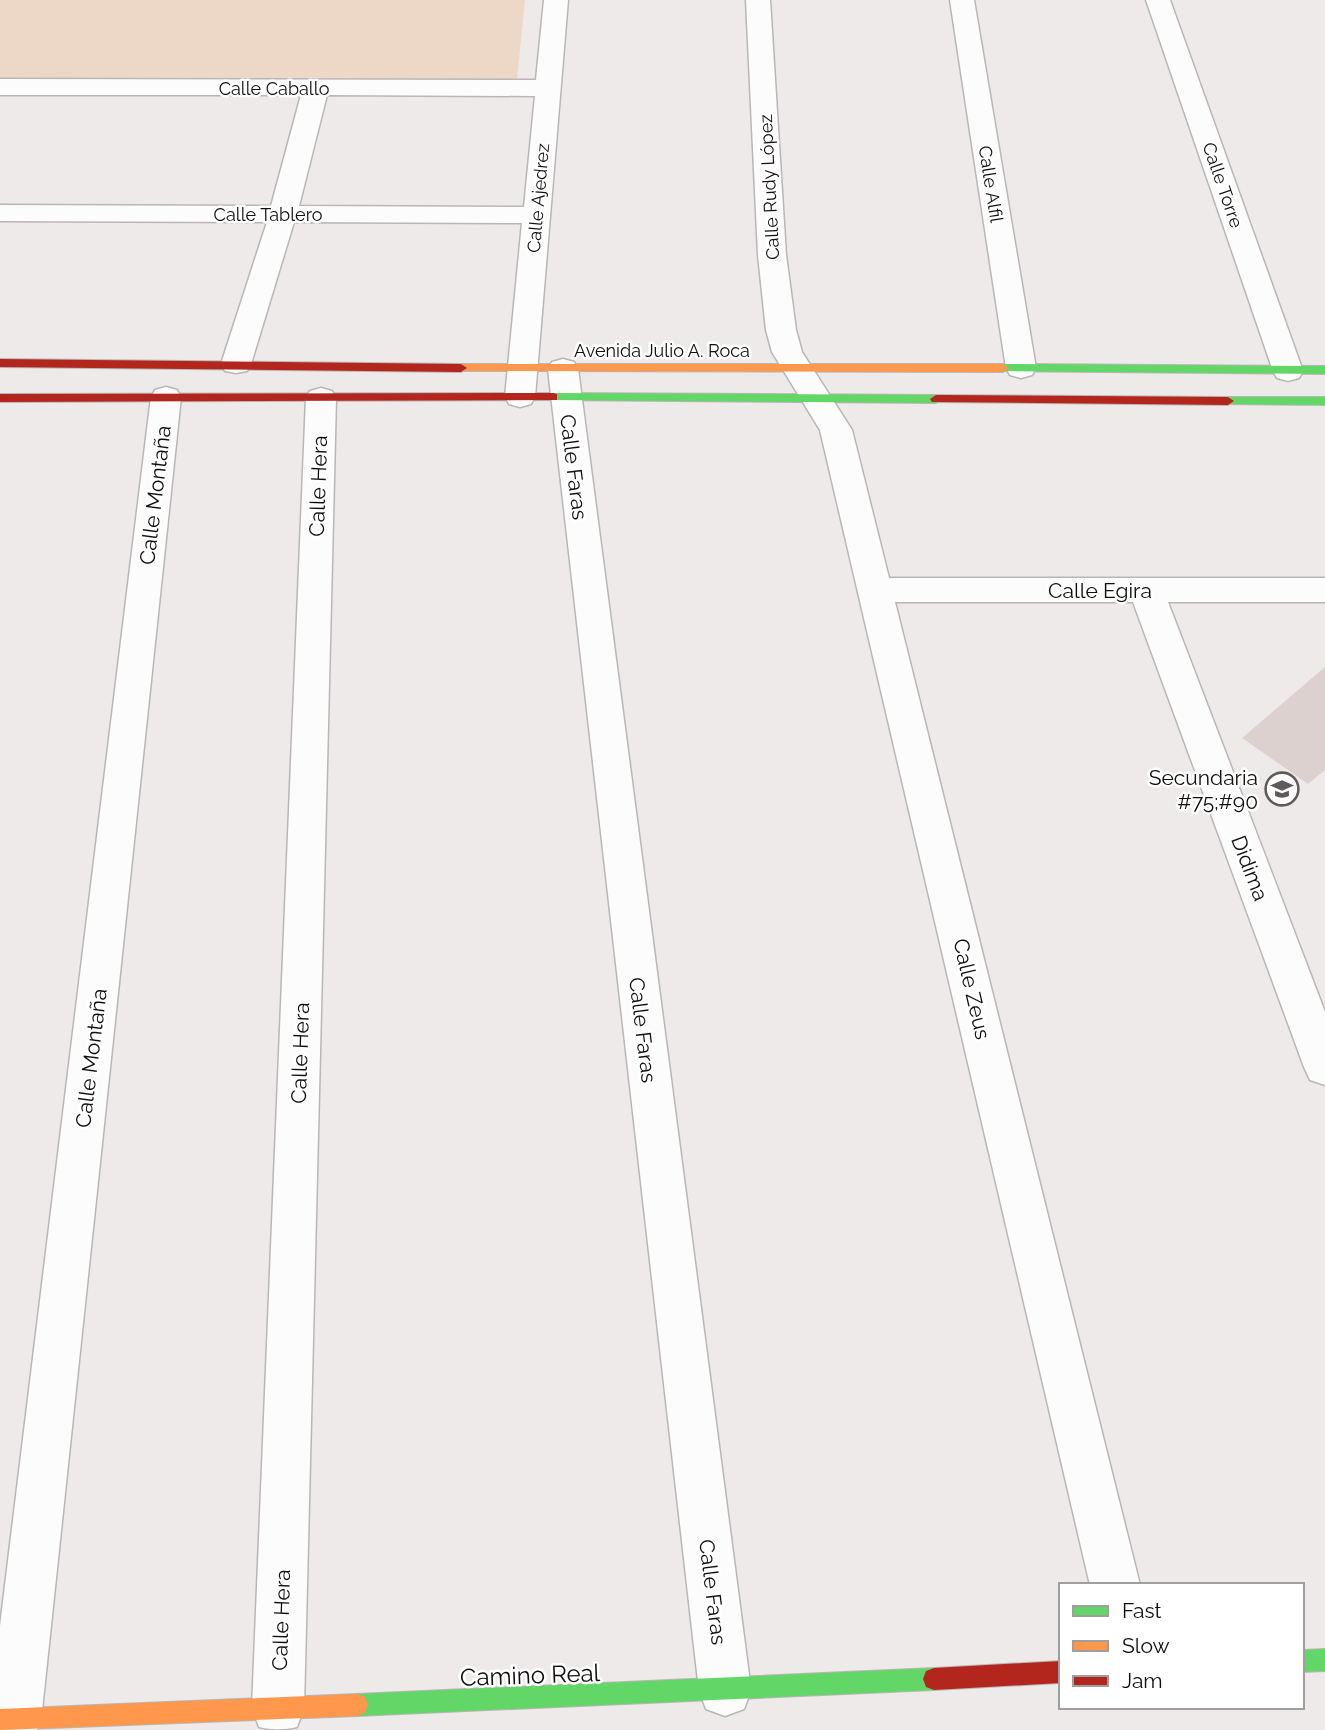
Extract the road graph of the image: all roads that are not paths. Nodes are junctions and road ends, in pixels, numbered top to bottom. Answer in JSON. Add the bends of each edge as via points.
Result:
{"nodes":[{"id":1,"x":556,"y":0,"type":"edge"},
{"id":2,"x":758,"y":0,"type":"edge"},
{"id":3,"x":962,"y":0,"type":"edge"},
{"id":4,"x":1158,"y":0,"type":"edge"},
{"id":5,"x":0,"y":87,"type":"edge"},
{"id":6,"x":317,"y":88,"type":"junction"},
{"id":7,"x":548,"y":88,"type":"junction"},
{"id":8,"x":0,"y":213,"type":"edge"},
{"id":9,"x":283,"y":214,"type":"junction"},
{"id":10,"x":537,"y":215,"type":"junction"},
{"id":11,"x":0,"y":363,"type":"edge"},
{"id":12,"x":236,"y":364,"type":"junction"},
{"id":13,"x":1021,"y":368,"type":"junction"},
{"id":14,"x":523,"y":369,"type":"junction"},
{"id":15,"x":1288,"y":370,"type":"junction"},
{"id":16,"x":1325,"y":370,"type":"edge"},
{"id":17,"x":564,"y":383,"type":"junction"},
{"id":18,"x":806,"y":384,"type":"junction"},
{"id":19,"x":166,"y":397,"type":"junction"},
{"id":20,"x":520,"y":397,"type":"junction"},
{"id":21,"x":0,"y":398,"type":"edge"},
{"id":22,"x":321,"y":398,"type":"junction"},
{"id":23,"x":1325,"y":401,"type":"edge"},
{"id":24,"x":876,"y":590,"type":"junction"},
{"id":25,"x":1146,"y":590,"type":"junction"},
{"id":26,"x":1325,"y":590,"type":"edge"},
{"id":27,"x":1325,"y":1067,"type":"edge"},
{"id":28,"x":1115,"y":1583,"type":"edge"},
{"id":29,"x":1325,"y":1660,"type":"edge"},
{"id":30,"x":1304,"y":1661,"type":"edge"},
{"id":31,"x":1059,"y":1672,"type":"edge"},
{"id":32,"x":725,"y":1690,"type":"junction"},
{"id":33,"x":278,"y":1708,"type":"junction"},
{"id":34,"x":8,"y":1720,"type":"edge"}],
"edges":[{"from":1,"to":7,"type":"street","name":"Calle Ajedrez"},
{"from":2,"to":18,"type":"street","name":"Calle Rudy López","via":[[772,255],[781,330]]},
{"from":3,"to":13,"type":"street","name":"Calle Alfil"},
{"from":4,"to":15,"type":"street","name":"Calle Torre"},
{"from":5,"to":6,"type":"street","name":"Calle Caballo"},
{"from":6,"to":7,"type":"street","name":"Calle Caballo"},
{"from":6,"to":9,"type":"street"},
{"from":7,"to":10,"type":"street","name":"Calle Ajedrez"},
{"from":8,"to":9,"type":"street","name":"Calle Tablero"},
{"from":9,"to":10,"type":"street","name":"Calle Tablero"},
{"from":9,"to":12,"type":"street"},
{"from":10,"to":14,"type":"street","name":"Calle Ajedrez"},
{"from":11,"to":12,"type":"street","name":"Avenida Julio A. Roca"},
{"from":12,"to":14,"type":"street","name":"Avenida Julio A. Roca"},
{"from":13,"to":15,"type":"street","name":"Avenida Julio A. Roca"},
{"from":13,"to":18,"type":"street","name":"Avenida Julio A. Roca"},
{"from":14,"to":17,"type":"street","name":"Avenida Julio A. Roca"},
{"from":14,"to":20,"type":"street","name":"Calle Ajedrez"},
{"from":15,"to":16,"type":"street","name":"Avenida Julio A. Roca"},
{"from":17,"to":18,"type":"street","name":"Avenida Julio A. Roca"},
{"from":17,"to":18,"type":"street","name":"Avenida Julio A. Roca"},
{"from":17,"to":20,"type":"street","name":"Avenida Julio A. Roca"},
{"from":17,"to":32,"type":"street","name":"Calle Faras"},
{"from":18,"to":23,"type":"street","name":"Avenida Julio A. Roca"},
{"from":18,"to":24,"type":"street","name":"Calle Zeus","via":[[836,430]]},
{"from":19,"to":21,"type":"street","name":"Avenida Julio A. Roca"},
{"from":19,"to":22,"type":"street","name":"Avenida Julio A. Roca"},
{"from":19,"to":34,"type":"street","name":"Calle Montaña"},
{"from":20,"to":22,"type":"street","name":"Avenida Julio A. Roca"},
{"from":22,"to":33,"type":"street","name":"Calle Hera"},
{"from":24,"to":25,"type":"street","name":"Calle Egira"},
{"from":24,"to":28,"type":"street","name":"Calle Zeus"},
{"from":25,"to":26,"type":"street","name":"Calle Egira"},
{"from":25,"to":27,"type":"street","name":"Didima"},
{"from":29,"to":30,"type":"street"},
{"from":31,"to":32,"type":"street","name":"Camino Real"},
{"from":32,"to":33,"type":"street","name":"Camino Real"},
{"from":33,"to":34,"type":"street","name":"Camino Real"}]}
